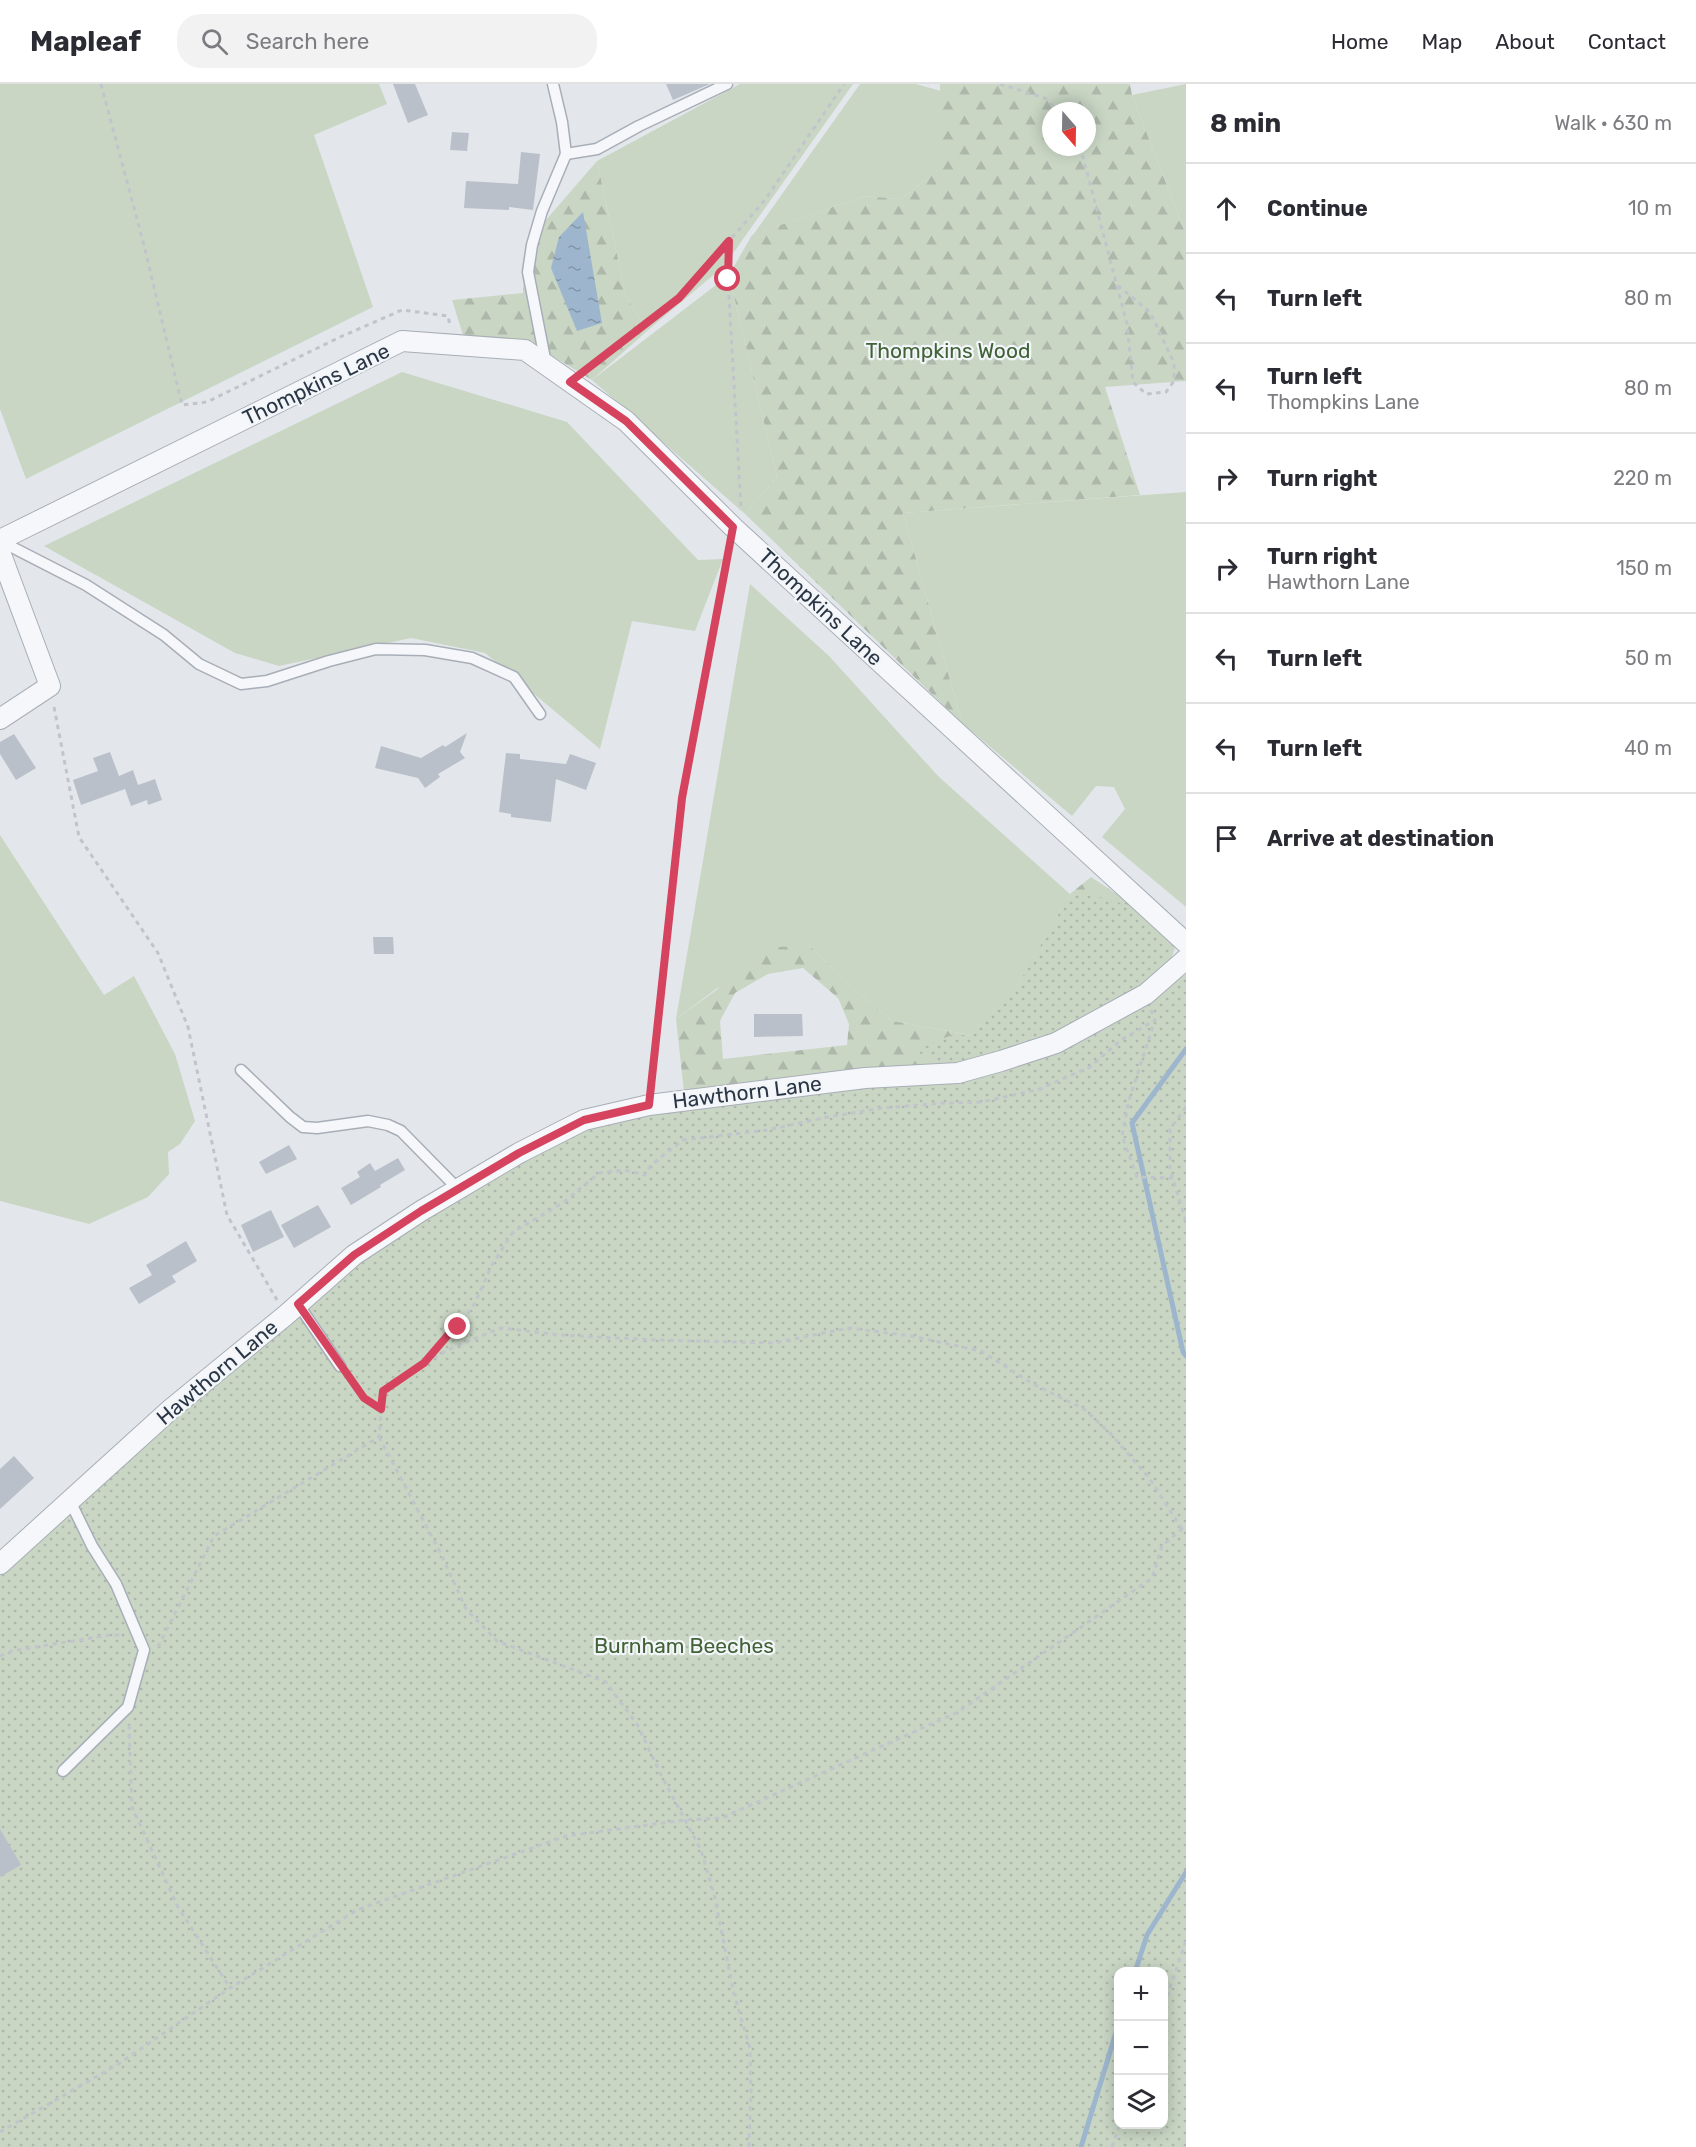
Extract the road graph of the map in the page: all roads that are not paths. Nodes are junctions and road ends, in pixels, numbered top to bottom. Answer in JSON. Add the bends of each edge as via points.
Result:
{"nodes":[{"id":1,"x":553,"y":84,"type":"edge"},
{"id":2,"x":727,"y":84,"type":"edge"},
{"id":3,"x":566,"y":154,"type":"junction"},
{"id":4,"x":546,"y":365,"type":"junction"},
{"id":5,"x":0,"y":541,"type":"edge"},
{"id":6,"x":0,"y":552,"type":"edge"},
{"id":7,"x":540,"y":714,"type":"dead end"},
{"id":8,"x":0,"y":719,"type":"edge"},
{"id":9,"x":1186,"y":943,"type":"edge"},
{"id":10,"x":1186,"y":959,"type":"edge"},
{"id":11,"x":241,"y":1070,"type":"dead end"},
{"id":12,"x":459,"y":1190,"type":"junction"},
{"id":13,"x":292,"y":1309,"type":"junction"},
{"id":14,"x":340,"y":1366,"type":"road end"},
{"id":15,"x":70,"y":1501,"type":"junction"},
{"id":16,"x":0,"y":1564,"type":"edge"},
{"id":17,"x":63,"y":1771,"type":"dead end"}],
"edges":[{"from":1,"to":3,"type":"lane"},
{"from":2,"to":3,"type":"lane","via":[[597,149]]},
{"from":3,"to":4,"type":"lane","via":[[542,211],[528,272]]},
{"from":4,"to":5,"type":"street","name":"Thompkins Lane","via":[[525,350],[402,341]]},
{"from":4,"to":9,"type":"street","name":"Thompkins Lane","via":[[626,421],[733,527]]},
{"from":5,"to":7,"type":"lane","via":[[86,585],[164,635],[199,664],[241,684],[267,681],[376,649],[425,650],[472,658],[514,677]]},
{"from":6,"to":8,"type":"street","via":[[50,686]]},
{"from":10,"to":12,"type":"street","name":"Hawthorn Lane","via":[[1146,994],[1056,1043],[1001,1061],[958,1073],[865,1078],[649,1105],[584,1120]]},
{"from":11,"to":12,"type":"lane","via":[[303,1128],[368,1121],[401,1131]]},
{"from":12,"to":13,"type":"street","name":"Hawthorn Lane","via":[[354,1255]]},
{"from":13,"to":14,"type":"lane"},
{"from":13,"to":15,"type":"street","name":"Hawthorn Lane","via":[[171,1409]]},
{"from":15,"to":16,"type":"street","name":"Hawthorn Lane"},
{"from":15,"to":17,"type":"lane","via":[[116,1584],[144,1650],[128,1707]]}]}
